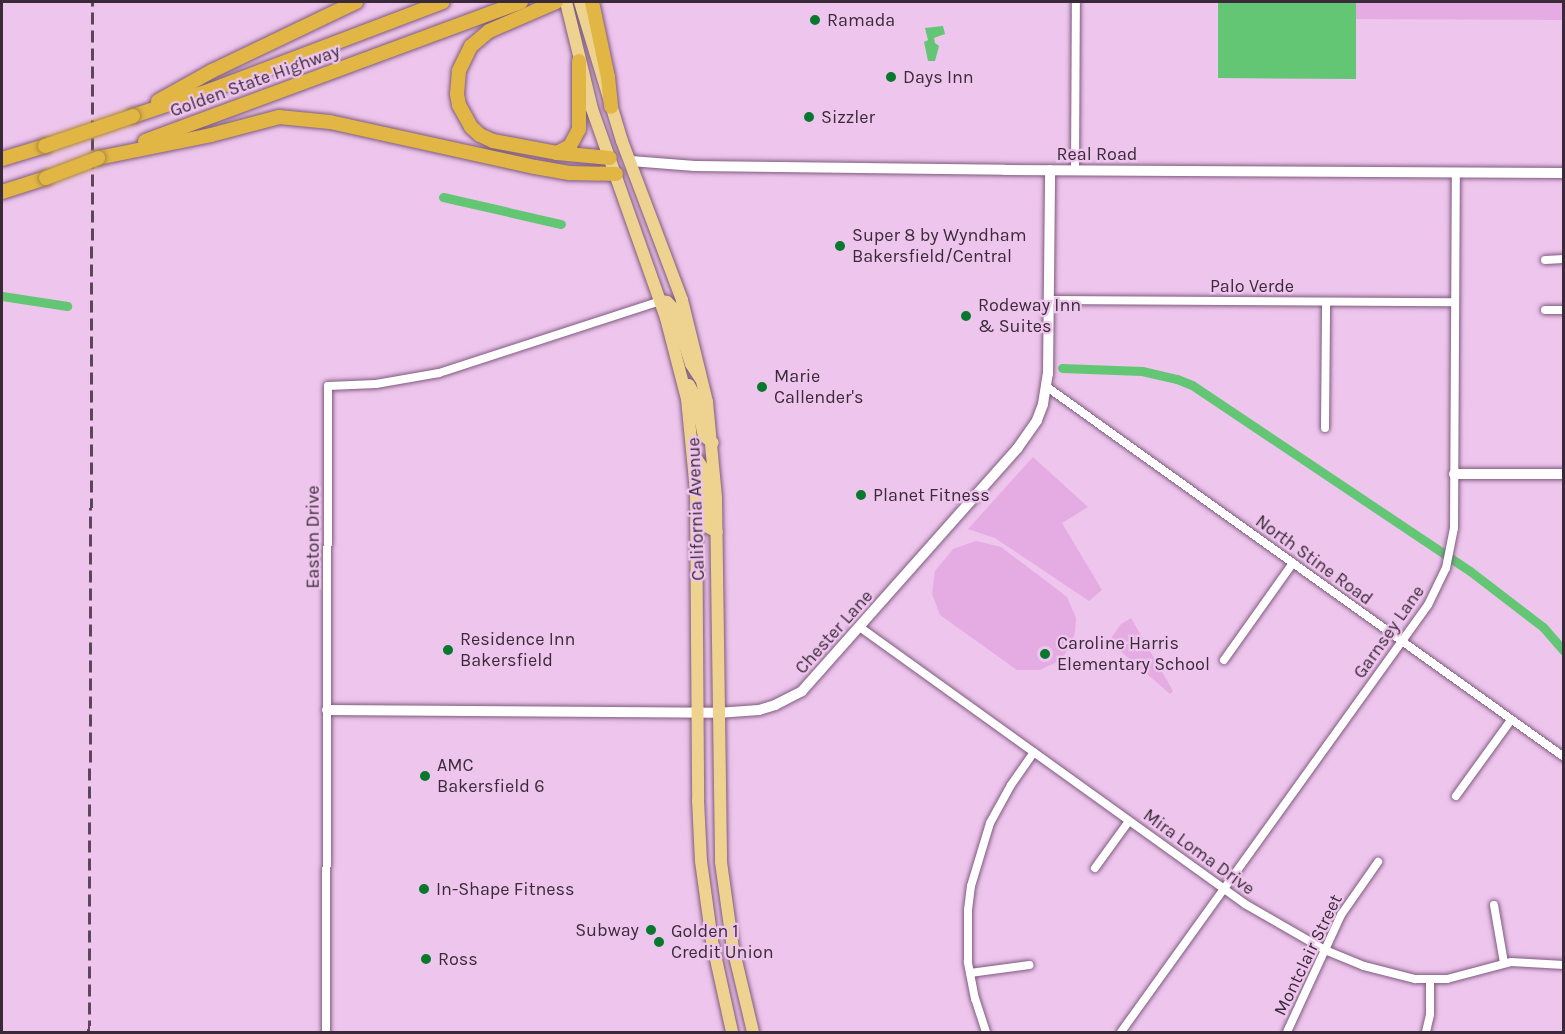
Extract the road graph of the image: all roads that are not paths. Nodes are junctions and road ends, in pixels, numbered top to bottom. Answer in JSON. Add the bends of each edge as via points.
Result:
{"nodes":[{"id":1,"x":356,"y":2,"type":"edge"},
{"id":2,"x":443,"y":2,"type":"edge"},
{"id":3,"x":521,"y":2,"type":"edge"},
{"id":4,"x":556,"y":2,"type":"edge"},
{"id":5,"x":566,"y":2,"type":"edge"},
{"id":6,"x":580,"y":2,"type":"edge"},
{"id":7,"x":592,"y":2,"type":"edge"},
{"id":8,"x":1076,"y":2,"type":"edge"},
{"id":9,"x":579,"y":61,"type":"junction"},
{"id":10,"x":611,"y":107,"type":"junction"},
{"id":11,"x":133,"y":116,"type":"junction"},
{"id":12,"x":557,"y":153,"type":"junction"},
{"id":13,"x":98,"y":158,"type":"junction"},
{"id":14,"x":610,"y":158,"type":"junction"},
{"id":15,"x":2,"y":159,"type":"edge"},
{"id":16,"x":631,"y":161,"type":"junction"},
{"id":17,"x":1050,"y":170,"type":"junction"},
{"id":18,"x":1075,"y":171,"type":"junction"},
{"id":19,"x":1456,"y":173,"type":"junction"},
{"id":20,"x":1563,"y":173,"type":"edge"},
{"id":21,"x":616,"y":174,"type":"junction"},
{"id":22,"x":2,"y":192,"type":"edge"},
{"id":23,"x":1563,"y":259,"type":"edge"},
{"id":24,"x":1545,"y":260,"type":"dead end"},
{"id":25,"x":1049,"y":300,"type":"junction"},
{"id":26,"x":661,"y":301,"type":"junction"},
{"id":27,"x":1326,"y":302,"type":"junction"},
{"id":28,"x":1455,"y":302,"type":"junction"},
{"id":29,"x":1545,"y":310,"type":"dead end"},
{"id":30,"x":1563,"y":310,"type":"edge"},
{"id":31,"x":683,"y":380,"type":"junction"},
{"id":32,"x":704,"y":384,"type":"junction"},
{"id":33,"x":1047,"y":387,"type":"junction"},
{"id":34,"x":1325,"y":428,"type":"dead end"},
{"id":35,"x":713,"y":443,"type":"junction"},
{"id":36,"x":695,"y":457,"type":"junction"},
{"id":37,"x":1454,"y":474,"type":"junction"},
{"id":38,"x":1563,"y":474,"type":"edge"},
{"id":39,"x":717,"y":532,"type":"junction"},
{"id":40,"x":1293,"y":563,"type":"junction"},
{"id":41,"x":861,"y":628,"type":"junction"},
{"id":42,"x":1402,"y":642,"type":"junction"},
{"id":43,"x":1224,"y":660,"type":"dead end"},
{"id":44,"x":327,"y":710,"type":"junction"},
{"id":45,"x":698,"y":713,"type":"junction"},
{"id":46,"x":717,"y":713,"type":"junction"},
{"id":47,"x":1511,"y":720,"type":"junction"},
{"id":48,"x":1034,"y":752,"type":"junction"},
{"id":49,"x":1563,"y":757,"type":"edge"},
{"id":50,"x":1456,"y":796,"type":"dead end"},
{"id":51,"x":1129,"y":821,"type":"junction"},
{"id":52,"x":1378,"y":862,"type":"dead end"},
{"id":53,"x":1095,"y":868,"type":"dead end"},
{"id":54,"x":1224,"y":889,"type":"junction"},
{"id":55,"x":1494,"y":905,"type":"dead end"},
{"id":56,"x":1324,"y":950,"type":"junction"},
{"id":57,"x":1504,"y":963,"type":"junction"},
{"id":58,"x":716,"y":965,"type":"junction"},
{"id":59,"x":1029,"y":965,"type":"dead end"},
{"id":60,"x":1563,"y":965,"type":"edge"},
{"id":61,"x":970,"y":974,"type":"junction"},
{"id":62,"x":1430,"y":980,"type":"junction"},
{"id":63,"x":740,"y":981,"type":"junction"},
{"id":64,"x":326,"y":1032,"type":"edge"},
{"id":65,"x":732,"y":1032,"type":"edge"},
{"id":66,"x":753,"y":1032,"type":"edge"},
{"id":67,"x":986,"y":1032,"type":"edge"},
{"id":68,"x":1121,"y":1032,"type":"edge"},
{"id":69,"x":1287,"y":1032,"type":"edge"},
{"id":70,"x":1426,"y":1032,"type":"edge"}],
"edges":[{"from":1,"to":11,"type":"highway","via":[[212,71]]},
{"from":2,"to":11,"type":"highway","name":"Golden State Highway"},
{"from":3,"to":13,"type":"highway","name":"Golden State Highway"},
{"from":4,"to":12,"type":"highway","via":[[489,31],[471,46],[459,70],[457,94],[464,116],[480,135],[512,146]]},
{"from":5,"to":9,"type":"main road","name":"California Avenue"},
{"from":6,"to":10,"type":"main road","name":"California Avenue"},
{"from":7,"to":10,"type":"highway"},
{"from":8,"to":18,"type":"street"},
{"from":9,"to":12,"type":"highway","via":[[579,129],[570,146]]},
{"from":9,"to":14,"type":"main road","name":"California Avenue"},
{"from":10,"to":16,"type":"main road","name":"California Avenue"},
{"from":11,"to":15,"type":"highway","name":"Golden State Highway","bridge":true},
{"from":12,"to":14,"type":"highway"},
{"from":13,"to":21,"type":"highway","via":[[279,117],[352,126],[570,173]]},
{"from":13,"to":22,"type":"highway","name":"Golden State Highway","bridge":true},
{"from":14,"to":16,"type":"main road"},
{"from":14,"to":21,"type":"main road","name":"California Avenue"},
{"from":16,"to":17,"type":"street","name":"Real Road","via":[[695,166]]},
{"from":16,"to":21,"type":"main road"},
{"from":16,"to":32,"type":"main road","name":"California Avenue","via":[[682,300]]},
{"from":17,"to":18,"type":"street","name":"Real Road"},
{"from":17,"to":25,"type":"street","name":"Chester Lane"},
{"from":18,"to":19,"type":"street","name":"Real Road"},
{"from":19,"to":20,"type":"street","name":"Real Road"},
{"from":19,"to":28,"type":"street","name":"Garnsey Lane"},
{"from":21,"to":26,"type":"main road","name":"California Avenue"},
{"from":23,"to":24,"type":"street"},
{"from":25,"to":27,"type":"street","name":"Palo Verde"},
{"from":25,"to":33,"type":"street","name":"Chester Lane"},
{"from":26,"to":31,"type":"main road","name":"California Avenue"},
{"from":26,"to":32,"type":"main road","via":[[673,308],[691,364]]},
{"from":26,"to":44,"type":"street","name":"Easton Drive","via":[[439,373],[376,384],[328,386]]},
{"from":27,"to":28,"type":"street","name":"Palo Verde"},
{"from":27,"to":34,"type":"street"},
{"from":28,"to":37,"type":"street","name":"Garnsey Lane"},
{"from":29,"to":30,"type":"street"},
{"from":31,"to":35,"type":"main road","via":[[693,389],[704,436]]},
{"from":31,"to":36,"type":"main road","name":"California Avenue"},
{"from":32,"to":35,"type":"main road","name":"California Avenue"},
{"from":33,"to":40,"type":"street","name":"North Stine Road"},
{"from":33,"to":41,"type":"street","name":"Chester Lane","via":[[1027,437]]},
{"from":35,"to":39,"type":"main road","name":"California Avenue"},
{"from":36,"to":39,"type":"main road","via":[[704,470],[708,527]]},
{"from":36,"to":45,"type":"main road","name":"California Avenue"},
{"from":37,"to":38,"type":"street"},
{"from":37,"to":42,"type":"street","name":"Garnsey Lane","via":[[1451,548],[1446,568],[1428,605]]},
{"from":39,"to":46,"type":"main road","name":"California Avenue"},
{"from":40,"to":42,"type":"street","name":"North Stine Road"},
{"from":40,"to":43,"type":"street"},
{"from":41,"to":46,"type":"street","name":"Chester Lane","via":[[815,680],[790,699],[759,710]]},
{"from":41,"to":48,"type":"street","name":"Mira Loma Drive"},
{"from":42,"to":47,"type":"street","name":"North Stine Road"},
{"from":42,"to":54,"type":"street","name":"Garnsey Lane"},
{"from":44,"to":45,"type":"street","name":"Chester Lane"},
{"from":44,"to":64,"type":"street","name":"Easton Drive"},
{"from":45,"to":46,"type":"street","name":"Chester Lane"},
{"from":45,"to":58,"type":"main road","name":"California Avenue","via":[[701,861]]},
{"from":46,"to":63,"type":"main road","name":"California Avenue","via":[[722,880]]},
{"from":47,"to":49,"type":"street","name":"North Stine Road"},
{"from":47,"to":50,"type":"street"},
{"from":48,"to":51,"type":"street","name":"Mira Loma Drive"},
{"from":48,"to":61,"type":"street","via":[[999,806],[978,856],[968,910]]},
{"from":51,"to":53,"type":"street"},
{"from":51,"to":54,"type":"street","name":"Mira Loma Drive"},
{"from":52,"to":56,"type":"street","name":"Montclair Street","via":[[1341,915]]},
{"from":54,"to":56,"type":"street","name":"Mira Loma Drive","via":[[1270,921]]},
{"from":54,"to":68,"type":"street","name":"Garnsey Lane"},
{"from":55,"to":57,"type":"street"},
{"from":56,"to":62,"type":"street","name":"Mira Loma Drive","via":[[1398,976]]},
{"from":56,"to":69,"type":"street","name":"Montclair Street"},
{"from":57,"to":60,"type":"street","name":"Mira Loma Drive"},
{"from":57,"to":62,"type":"street","name":"Mira Loma Drive"},
{"from":58,"to":63,"type":"main road","via":[[732,970]]},
{"from":58,"to":65,"type":"main road","name":"California Avenue"},
{"from":59,"to":61,"type":"street"},
{"from":61,"to":67,"type":"street"},
{"from":62,"to":70,"type":"street"},
{"from":63,"to":66,"type":"main road","name":"California Avenue"}]}
